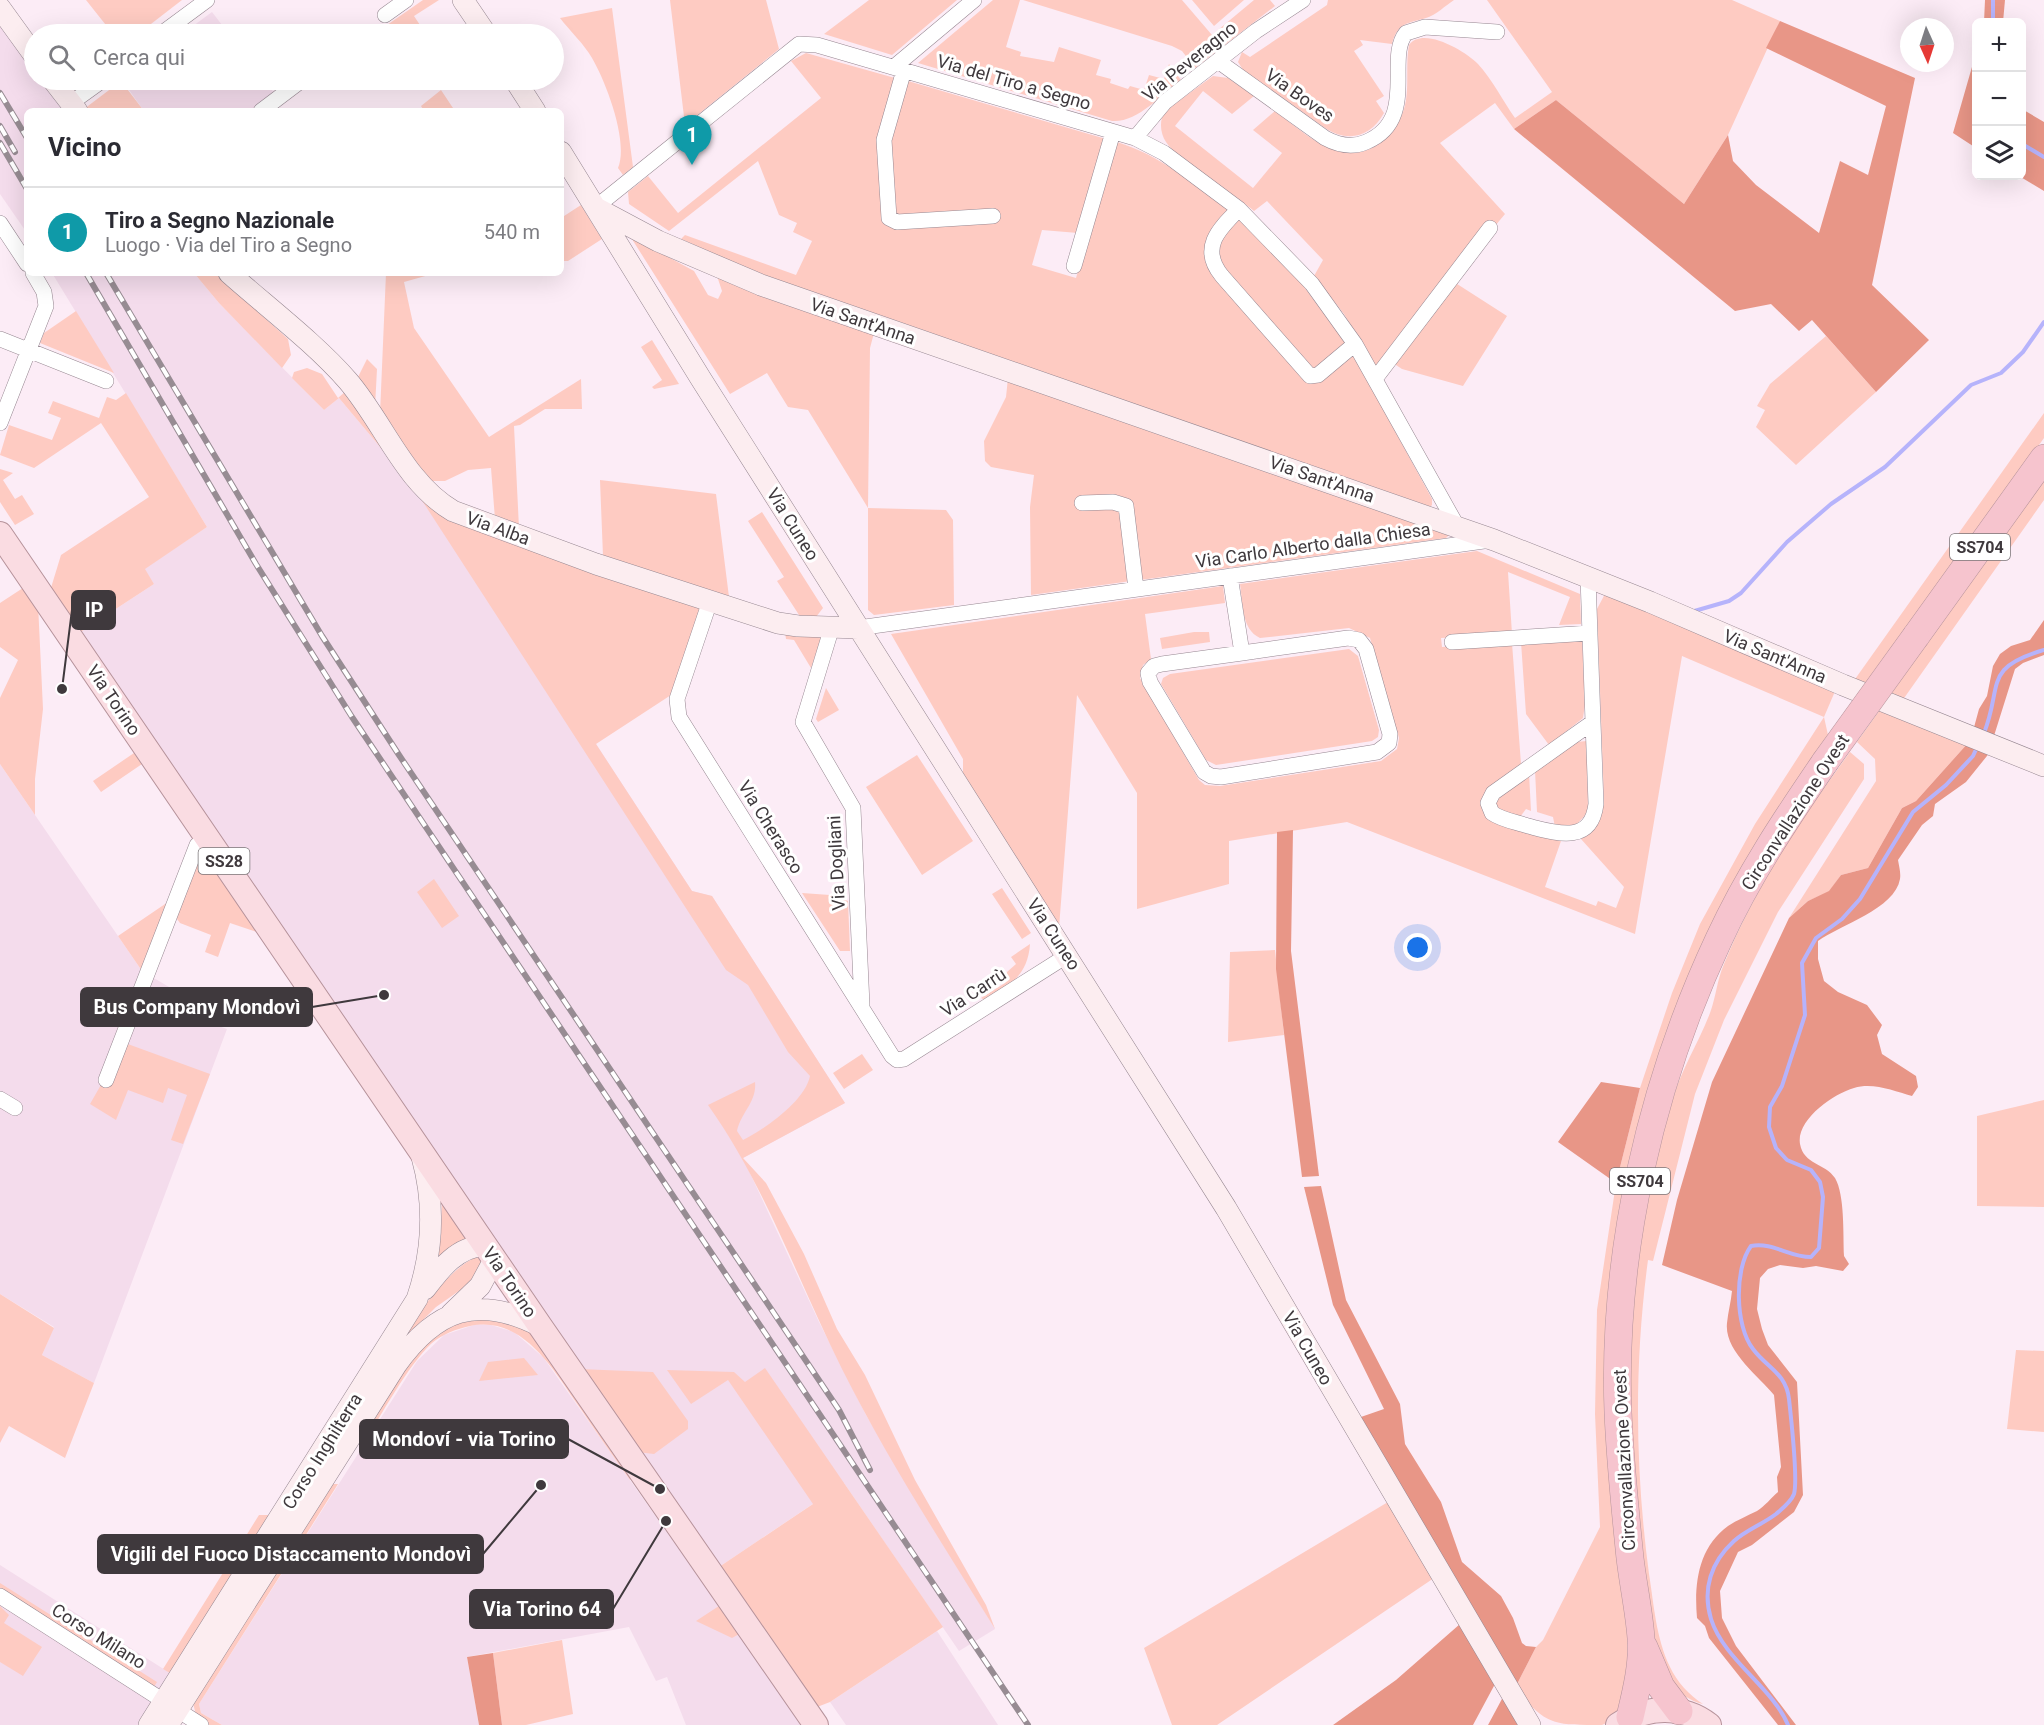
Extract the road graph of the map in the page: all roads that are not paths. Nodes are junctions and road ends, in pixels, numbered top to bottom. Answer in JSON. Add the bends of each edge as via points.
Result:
{"nodes":[{"id":1,"x":207,"y":0,"type":"edge"},
{"id":2,"x":406,"y":0,"type":"edge"},
{"id":3,"x":463,"y":0,"type":"edge"},
{"id":4,"x":974,"y":0,"type":"edge"},
{"id":5,"x":1292,"y":3,"type":"edge"},
{"id":6,"x":0,"y":8,"type":"edge"},
{"id":7,"x":385,"y":15,"type":"dead end"},
{"id":8,"x":175,"y":24,"type":"edge"},
{"id":9,"x":479,"y":24,"type":"edge"},
{"id":10,"x":1497,"y":32,"type":"dead end"},
{"id":11,"x":24,"y":41,"type":"edge"},
{"id":12,"x":1218,"y":61,"type":"junction"},
{"id":13,"x":899,"y":69,"type":"junction"},
{"id":14,"x":61,"y":90,"type":"edge"},
{"id":15,"x":92,"y":90,"type":"edge"},
{"id":16,"x":289,"y":90,"type":"edge"},
{"id":17,"x":521,"y":90,"type":"edge"},
{"id":18,"x":74,"y":107,"type":"edge"},
{"id":19,"x":265,"y":108,"type":"edge"},
{"id":20,"x":533,"y":108,"type":"edge"},
{"id":21,"x":1113,"y":132,"type":"junction"},
{"id":22,"x":1135,"y":138,"type":"junction"},
{"id":23,"x":564,"y":158,"type":"edge"},
{"id":24,"x":596,"y":207,"type":"junction"},
{"id":25,"x":1239,"y":208,"type":"junction"},
{"id":26,"x":993,"y":216,"type":"dead end"},
{"id":27,"x":0,"y":223,"type":"edge"},
{"id":28,"x":1490,"y":228,"type":"dead end"},
{"id":29,"x":24,"y":259,"type":"edge"},
{"id":30,"x":1074,"y":266,"type":"dead end"},
{"id":31,"x":35,"y":276,"type":"edge"},
{"id":32,"x":232,"y":276,"type":"edge"},
{"id":33,"x":0,"y":339,"type":"edge"},
{"id":34,"x":1355,"y":344,"type":"junction"},
{"id":35,"x":28,"y":350,"type":"junction"},
{"id":36,"x":1375,"y":379,"type":"junction"},
{"id":37,"x":106,"y":381,"type":"dead end"},
{"id":38,"x":0,"y":423,"type":"edge"},
{"id":39,"x":2044,"y":458,"type":"edge"},
{"id":40,"x":1082,"y":503,"type":"dead end"},
{"id":41,"x":1457,"y":526,"type":"junction"},
{"id":42,"x":0,"y":534,"type":"edge"},
{"id":43,"x":1494,"y":540,"type":"junction"},
{"id":44,"x":1230,"y":576,"type":"junction"},
{"id":45,"x":1588,"y":578,"type":"junction"},
{"id":46,"x":1136,"y":589,"type":"junction"},
{"id":47,"x":710,"y":601,"type":"junction"},
{"id":48,"x":832,"y":627,"type":"junction"},
{"id":49,"x":858,"y":628,"type":"junction"},
{"id":50,"x":1590,"y":633,"type":"junction"},
{"id":51,"x":1452,"y":642,"type":"dead end"},
{"id":52,"x":1242,"y":653,"type":"junction"},
{"id":53,"x":1593,"y":722,"type":"junction"},
{"id":54,"x":2044,"y":766,"type":"edge"},
{"id":55,"x":208,"y":837,"type":"junction"},
{"id":56,"x":1068,"y":954,"type":"junction"},
{"id":57,"x":862,"y":1006,"type":"junction"},
{"id":58,"x":897,"y":1060,"type":"joint"},
{"id":59,"x":106,"y":1080,"type":"dead end"},
{"id":60,"x":0,"y":1099,"type":"edge"},
{"id":61,"x":15,"y":1108,"type":"dead end"},
{"id":62,"x":416,"y":1143,"type":"junction"},
{"id":63,"x":490,"y":1252,"type":"junction"},
{"id":64,"x":417,"y":1299,"type":"junction"},
{"id":65,"x":448,"y":1316,"type":"junction"},
{"id":66,"x":540,"y":1326,"type":"junction"},
{"id":67,"x":324,"y":1463,"type":"junction"},
{"id":68,"x":0,"y":1596,"type":"edge"},
{"id":69,"x":1641,"y":1640,"type":"junction"},
{"id":70,"x":170,"y":1711,"type":"edge"},
{"id":71,"x":1679,"y":1711,"type":"junction"},
{"id":72,"x":1624,"y":1721,"type":"edge"},
{"id":73,"x":1530,"y":1724,"type":"edge"},
{"id":74,"x":149,"y":1725,"type":"edge"},
{"id":75,"x":201,"y":1725,"type":"edge"},
{"id":76,"x":816,"y":1725,"type":"edge"},
{"id":77,"x":1709,"y":1725,"type":"edge"}],
"edges":[{"from":1,"to":8,"type":"street"},
{"from":2,"to":7,"type":"street"},
{"from":3,"to":9,"type":"street"},
{"from":4,"to":13,"type":"street"},
{"from":5,"to":12,"type":"street","name":"Via Peveragno"},
{"from":6,"to":11,"type":"street"},
{"from":10,"to":12,"type":"street","name":"Via Boves","via":[[1425,27],[1406,33],[1401,44],[1393,115],[1381,132],[1360,144],[1339,144],[1325,138]]},
{"from":12,"to":22,"type":"street","name":"Via Peveragno","via":[[1158,108]]},
{"from":13,"to":21,"type":"street","name":"Via del Tiro a Segno"},
{"from":13,"to":24,"type":"street","name":"Via del Tiro a Segno","via":[[817,45],[794,47]]},
{"from":13,"to":26,"type":"street","via":[[884,140],[889,218],[897,222]]},
{"from":14,"to":18,"type":"street"},
{"from":15,"to":18,"type":"street"},
{"from":16,"to":19,"type":"street"},
{"from":17,"to":20,"type":"street"},
{"from":21,"to":22,"type":"street","name":"Via del Tiro a Segno"},
{"from":21,"to":30,"type":"street"},
{"from":22,"to":25,"type":"street","name":"Via del Tiro a Segno","via":[[1164,153]]},
{"from":23,"to":24,"type":"street","name":"Via Cuneo"},
{"from":24,"to":41,"type":"street","name":"Via Sant'Anna","via":[[685,254],[761,285]]},
{"from":24,"to":49,"type":"street","name":"Via Cuneo"},
{"from":25,"to":34,"type":"street","name":"Via del Tiro a Segno","via":[[1312,284]]},
{"from":25,"to":34,"type":"street","via":[[1214,237],[1214,265],[1228,284],[1310,376],[1318,375]]},
{"from":27,"to":29,"type":"street"},
{"from":28,"to":36,"type":"street"},
{"from":31,"to":35,"type":"street","via":[[44,292],[46,306]]},
{"from":32,"to":47,"type":"street","name":"Via Alba","via":[[347,380],[412,473],[447,507],[508,533]]},
{"from":33,"to":35,"type":"street"},
{"from":34,"to":36,"type":"street","name":"Via del Tiro a Segno"},
{"from":35,"to":37,"type":"street"},
{"from":35,"to":38,"type":"street"},
{"from":36,"to":41,"type":"street","name":"Via del Tiro a Segno"},
{"from":39,"to":69,"type":"highway","name":"Circonvallazione Ovest","number":"SS704","bridge":true,"via":[[1779,830],[1719,938],[1674,1053],[1642,1170],[1623,1285],[1618,1368],[1620,1458]]},
{"from":40,"to":46,"type":"street","via":[[1118,502],[1126,506]]},
{"from":41,"to":43,"type":"street","name":"Via Sant'Anna"},
{"from":42,"to":55,"type":"main road","name":"Via Torino","number":"SS28"},
{"from":43,"to":44,"type":"street","name":"Via Carlo Alberto dalla Chiesa"},
{"from":43,"to":45,"type":"street","name":"Via Sant'Anna"},
{"from":44,"to":46,"type":"street","name":"Via Carlo Alberto dalla Chiesa"},
{"from":44,"to":52,"type":"street"},
{"from":45,"to":50,"type":"street"},
{"from":45,"to":54,"type":"street","name":"Via Sant'Anna"},
{"from":46,"to":49,"type":"street","name":"Via Carlo Alberto dalla Chiesa"},
{"from":47,"to":48,"type":"street","name":"Via Alba","via":[[787,624]]},
{"from":47,"to":57,"type":"street","name":"Via Cherasco","via":[[677,699],[679,717]]},
{"from":48,"to":49,"type":"street","name":"Via Alba"},
{"from":48,"to":57,"type":"street","name":"Via Dogliani","via":[[803,722],[853,808]]},
{"from":49,"to":56,"type":"street","name":"Via Cuneo"},
{"from":50,"to":51,"type":"street"},
{"from":50,"to":53,"type":"street"},
{"from":52,"to":52,"type":"street","via":[[1157,665],[1148,673],[1207,775],[1221,777],[1377,752],[1389,743],[1390,734],[1361,642],[1348,638]]},
{"from":53,"to":53,"type":"street","via":[[1493,792],[1488,803],[1492,813],[1560,834],[1574,833],[1587,824],[1594,816],[1596,804]]},
{"from":55,"to":59,"type":"street","via":[[197,845]]},
{"from":55,"to":62,"type":"main road","name":"Via Torino","number":"SS28"},
{"from":56,"to":58,"type":"street","name":"Via Carrù"},
{"from":56,"to":73,"type":"street","name":"Via Cuneo","via":[[1226,1208]]},
{"from":57,"to":58,"type":"street","name":"Via Cherasco"},
{"from":60,"to":61,"type":"street"},
{"from":62,"to":63,"type":"main road","name":"Via Torino","number":"SS28"},
{"from":62,"to":64,"type":"street","name":"Corso Inghilterra","via":[[430,1204],[428,1263]]},
{"from":63,"to":64,"type":"street","name":"Corso Inghilterra","via":[[470,1248],[455,1255]]},
{"from":63,"to":65,"type":"street","name":"Corso Inghilterra","via":[[480,1286]]},
{"from":63,"to":66,"type":"main road","name":"Via Torino","number":"SS28"},
{"from":64,"to":67,"type":"street","name":"Corso Inghilterra"},
{"from":65,"to":66,"type":"street","name":"Corso Inghilterra","via":[[490,1309],[512,1313]]},
{"from":65,"to":67,"type":"street","name":"Corso Inghilterra","via":[[425,1331],[407,1350]]},
{"from":66,"to":76,"type":"main road","name":"Via Torino","number":"SS28"},
{"from":67,"to":70,"type":"street","name":"Corso Inghilterra"},
{"from":68,"to":70,"type":"street","name":"Corso Milano"},
{"from":69,"to":71,"type":"highway","number":"SS704","via":[[1660,1687]]},
{"from":69,"to":72,"type":"highway","number":"SS704","via":[[1637,1685]]},
{"from":70,"to":74,"type":"street","name":"Corso Inghilterra"},
{"from":70,"to":75,"type":"street","name":"Corso Milano"},
{"from":71,"to":72,"type":"main road","number":"SS704","via":[[1654,1710]]},
{"from":71,"to":77,"type":"main road","number":"SS704"}]}
